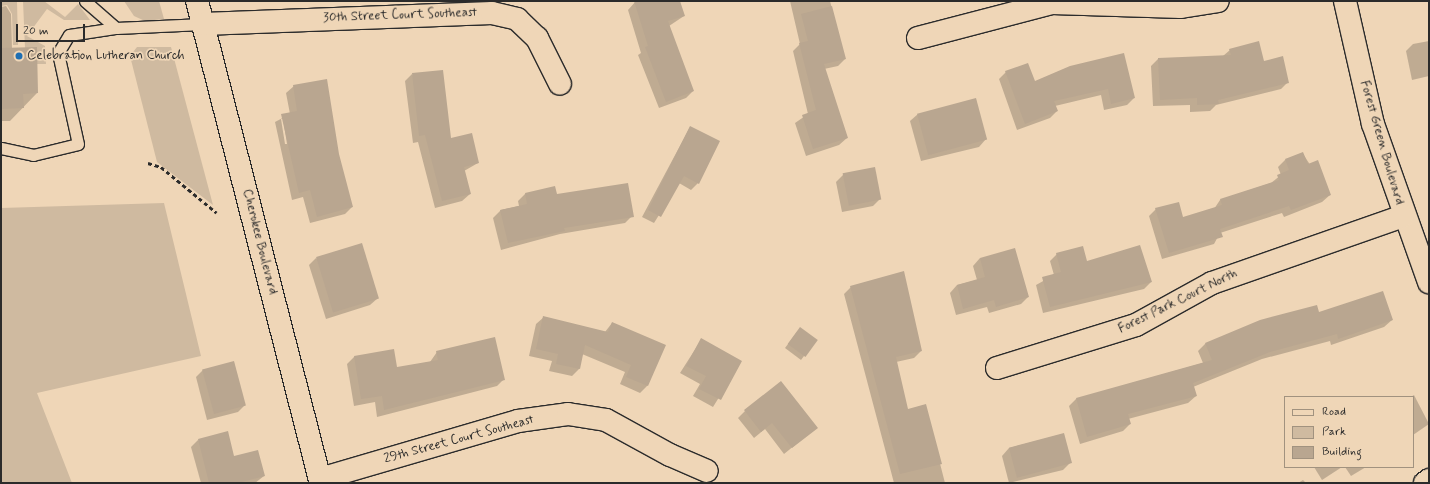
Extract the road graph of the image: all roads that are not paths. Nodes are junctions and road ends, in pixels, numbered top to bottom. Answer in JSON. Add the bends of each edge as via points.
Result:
{"nodes":[{"id":1,"x":85,"y":1,"type":"edge"},
{"id":2,"x":197,"y":1,"type":"edge"},
{"id":3,"x":1218,"y":1,"type":"edge"},
{"id":4,"x":1346,"y":1,"type":"edge"},
{"id":5,"x":203,"y":24,"type":"junction"},
{"id":6,"x":116,"y":28,"type":"junction"},
{"id":7,"x":918,"y":38,"type":"dead end"},
{"id":8,"x":560,"y":84,"type":"dead end"},
{"id":9,"x":1,"y":148,"type":"edge"},
{"id":10,"x":1403,"y":216,"type":"junction"},
{"id":11,"x":1429,"y":282,"type":"edge"},
{"id":12,"x":997,"y":368,"type":"dead end"},
{"id":13,"x":707,"y":471,"type":"dead end"},
{"id":14,"x":1429,"y":480,"type":"edge"},
{"id":15,"x":320,"y":481,"type":"edge"},
{"id":16,"x":1425,"y":483,"type":"edge"}],
"edges":[{"from":1,"to":6,"type":"lane"},
{"from":2,"to":5,"type":"street","name":"Cherokee Boulevard"},
{"from":3,"to":7,"type":"street","via":[[1181,7],[1052,3]]},
{"from":4,"to":10,"type":"street","name":"Forest Green Boulevard","via":[[1373,124]]},
{"from":5,"to":6,"type":"lane"},
{"from":5,"to":8,"type":"street","name":"30th Street Court Southeast","via":[[492,13],[517,19],[537,38]]},
{"from":5,"to":15,"type":"street","name":"Cherokee Boulevard"},
{"from":6,"to":9,"type":"lane","via":[[69,35],[58,54],[78,144],[33,155]]},
{"from":10,"to":11,"type":"street","name":"Forest Green Boulevard"},
{"from":10,"to":12,"type":"street","name":"Forest Park Court North","via":[[1212,283],[1136,325]]},
{"from":13,"to":15,"type":"street","name":"29th Street Court Southeast","via":[[670,455],[606,420],[568,414],[518,421]]},
{"from":14,"to":16,"type":"street"}]}
